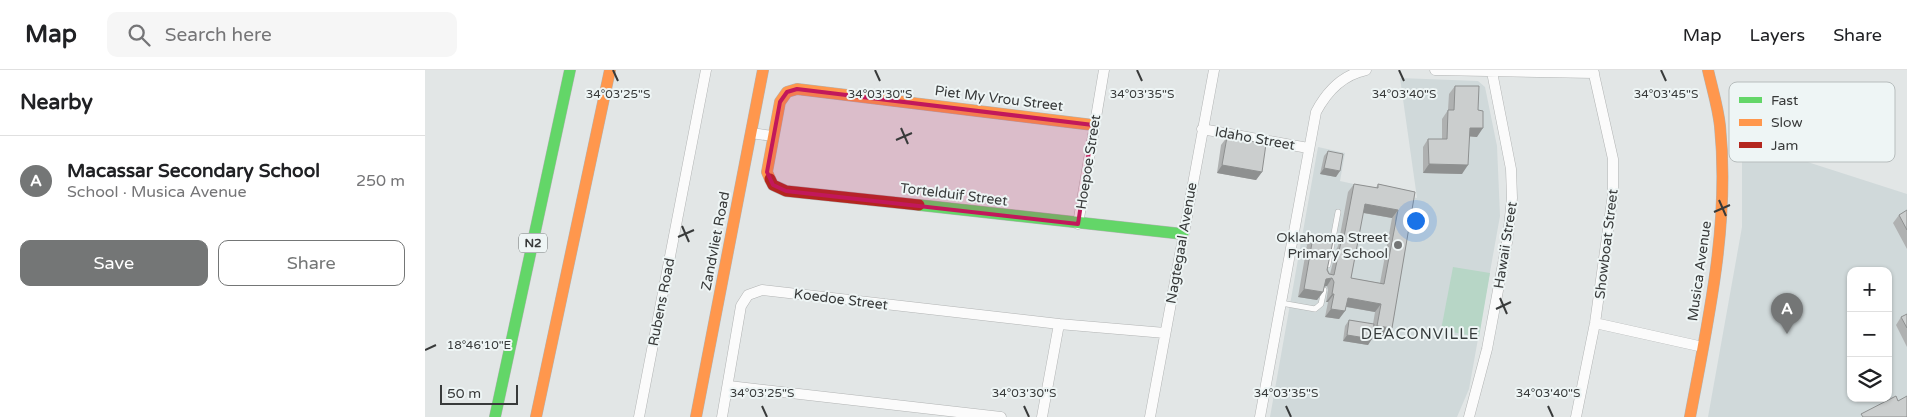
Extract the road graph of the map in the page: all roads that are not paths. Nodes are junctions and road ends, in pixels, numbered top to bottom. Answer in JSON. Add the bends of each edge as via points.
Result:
{"nodes":[{"id":1,"x":570,"y":70,"type":"edge"},
{"id":2,"x":610,"y":70,"type":"edge"},
{"id":3,"x":706,"y":70,"type":"edge"},
{"id":4,"x":763,"y":70,"type":"edge"},
{"id":5,"x":1104,"y":70,"type":"edge"},
{"id":6,"x":1214,"y":70,"type":"edge"},
{"id":7,"x":1366,"y":70,"type":"edge"},
{"id":8,"x":1435,"y":70,"type":"edge"},
{"id":9,"x":1708,"y":70,"type":"edge"},
{"id":10,"x":1492,"y":72,"type":"junction"},
{"id":11,"x":1594,"y":72,"type":"edge"},
{"id":12,"x":784,"y":96,"type":"joint"},
{"id":13,"x":1093,"y":125,"type":"junction"},
{"id":14,"x":1202,"y":129,"type":"junction"},
{"id":15,"x":751,"y":133,"type":"junction"},
{"id":16,"x":773,"y":136,"type":"junction"},
{"id":17,"x":1308,"y":148,"type":"junction"},
{"id":18,"x":1338,"y":212,"type":"dead end"},
{"id":19,"x":1078,"y":224,"type":"junction"},
{"id":20,"x":1183,"y":234,"type":"junction"},
{"id":21,"x":1292,"y":238,"type":"junction"},
{"id":22,"x":1332,"y":246,"type":"junction"},
{"id":23,"x":1327,"y":270,"type":"edge"},
{"id":24,"x":1324,"y":290,"type":"edge"},
{"id":25,"x":1280,"y":303,"type":"junction"},
{"id":26,"x":1595,"y":323,"type":"junction"},
{"id":27,"x":1059,"y":324,"type":"junction"},
{"id":28,"x":1165,"y":333,"type":"junction"},
{"id":29,"x":1703,"y":347,"type":"junction"},
{"id":30,"x":729,"y":386,"type":"junction"},
{"id":31,"x":495,"y":417,"type":"edge"},
{"id":32,"x":536,"y":417,"type":"edge"},
{"id":33,"x":639,"y":417,"type":"edge"},
{"id":34,"x":696,"y":417,"type":"edge"},
{"id":35,"x":722,"y":417,"type":"edge"},
{"id":36,"x":1001,"y":417,"type":"edge"},
{"id":37,"x":1042,"y":417,"type":"edge"},
{"id":38,"x":1150,"y":417,"type":"edge"},
{"id":39,"x":1260,"y":417,"type":"edge"},
{"id":40,"x":1469,"y":417,"type":"edge"},
{"id":41,"x":1576,"y":417,"type":"edge"},
{"id":42,"x":1690,"y":417,"type":"edge"}],
"edges":[{"from":1,"to":31,"type":"main road","number":"N2"},
{"from":2,"to":32,"type":"main road"},
{"from":3,"to":33,"type":"street","name":"Rubens Road"},
{"from":4,"to":15,"type":"main road","name":"Zandvliet Road"},
{"from":5,"to":13,"type":"street","name":"Hoepoe Street"},
{"from":6,"to":14,"type":"street","name":"Nagtegaal Avenue"},
{"from":7,"to":17,"type":"street","via":[[1343,80],[1327,94],[1316,112]]},
{"from":8,"to":10,"type":"street"},
{"from":9,"to":29,"type":"main road","name":"Musica Avenue","via":[[1720,123],[1723,183],[1720,246]]},
{"from":10,"to":11,"type":"street"},
{"from":10,"to":40,"type":"street","name":"Hawaii Street","via":[[1509,155],[1512,198],[1487,349]]},
{"from":11,"to":26,"type":"street","name":"Showboat Street","via":[[1613,159],[1613,194]]},
{"from":12,"to":13,"type":"main road","name":"Piet My Vrou Street","via":[[787,92],[805,89]]},
{"from":12,"to":16,"type":"main road","name":"Tortelduif Street"},
{"from":13,"to":19,"type":"street","name":"Hoepoe Street"},
{"from":14,"to":17,"type":"street","name":"Idaho Street"},
{"from":14,"to":20,"type":"street","name":"Nagtegaal Avenue"},
{"from":15,"to":16,"type":"street"},
{"from":15,"to":34,"type":"main road","name":"Zandvliet Road"},
{"from":16,"to":19,"type":"main road","name":"Tortelduif Street","via":[[767,172],[773,185],[786,191]]},
{"from":17,"to":21,"type":"street"},
{"from":18,"to":22,"type":"lane"},
{"from":19,"to":20,"type":"main road","name":"Tortelduif Street"},
{"from":20,"to":28,"type":"street","name":"Nagtegaal Avenue"},
{"from":21,"to":22,"type":"lane"},
{"from":21,"to":25,"type":"street"},
{"from":22,"to":23,"type":"lane"},
{"from":24,"to":25,"type":"lane","via":[[1321,304],[1315,309]]},
{"from":25,"to":39,"type":"street"},
{"from":26,"to":29,"type":"street"},
{"from":26,"to":41,"type":"street","name":"Showboat Street"},
{"from":27,"to":28,"type":"street","name":"Koedoe Street"},
{"from":27,"to":30,"type":"street","name":"Koedoe Street","via":[[762,290],[748,296],[741,306]]},
{"from":27,"to":37,"type":"street"},
{"from":28,"to":38,"type":"street","name":"Nagtegaal Avenue"},
{"from":29,"to":42,"type":"main road","name":"Musica Avenue"},
{"from":30,"to":35,"type":"street","name":"Koedoe Street"},
{"from":30,"to":36,"type":"street"}]}
